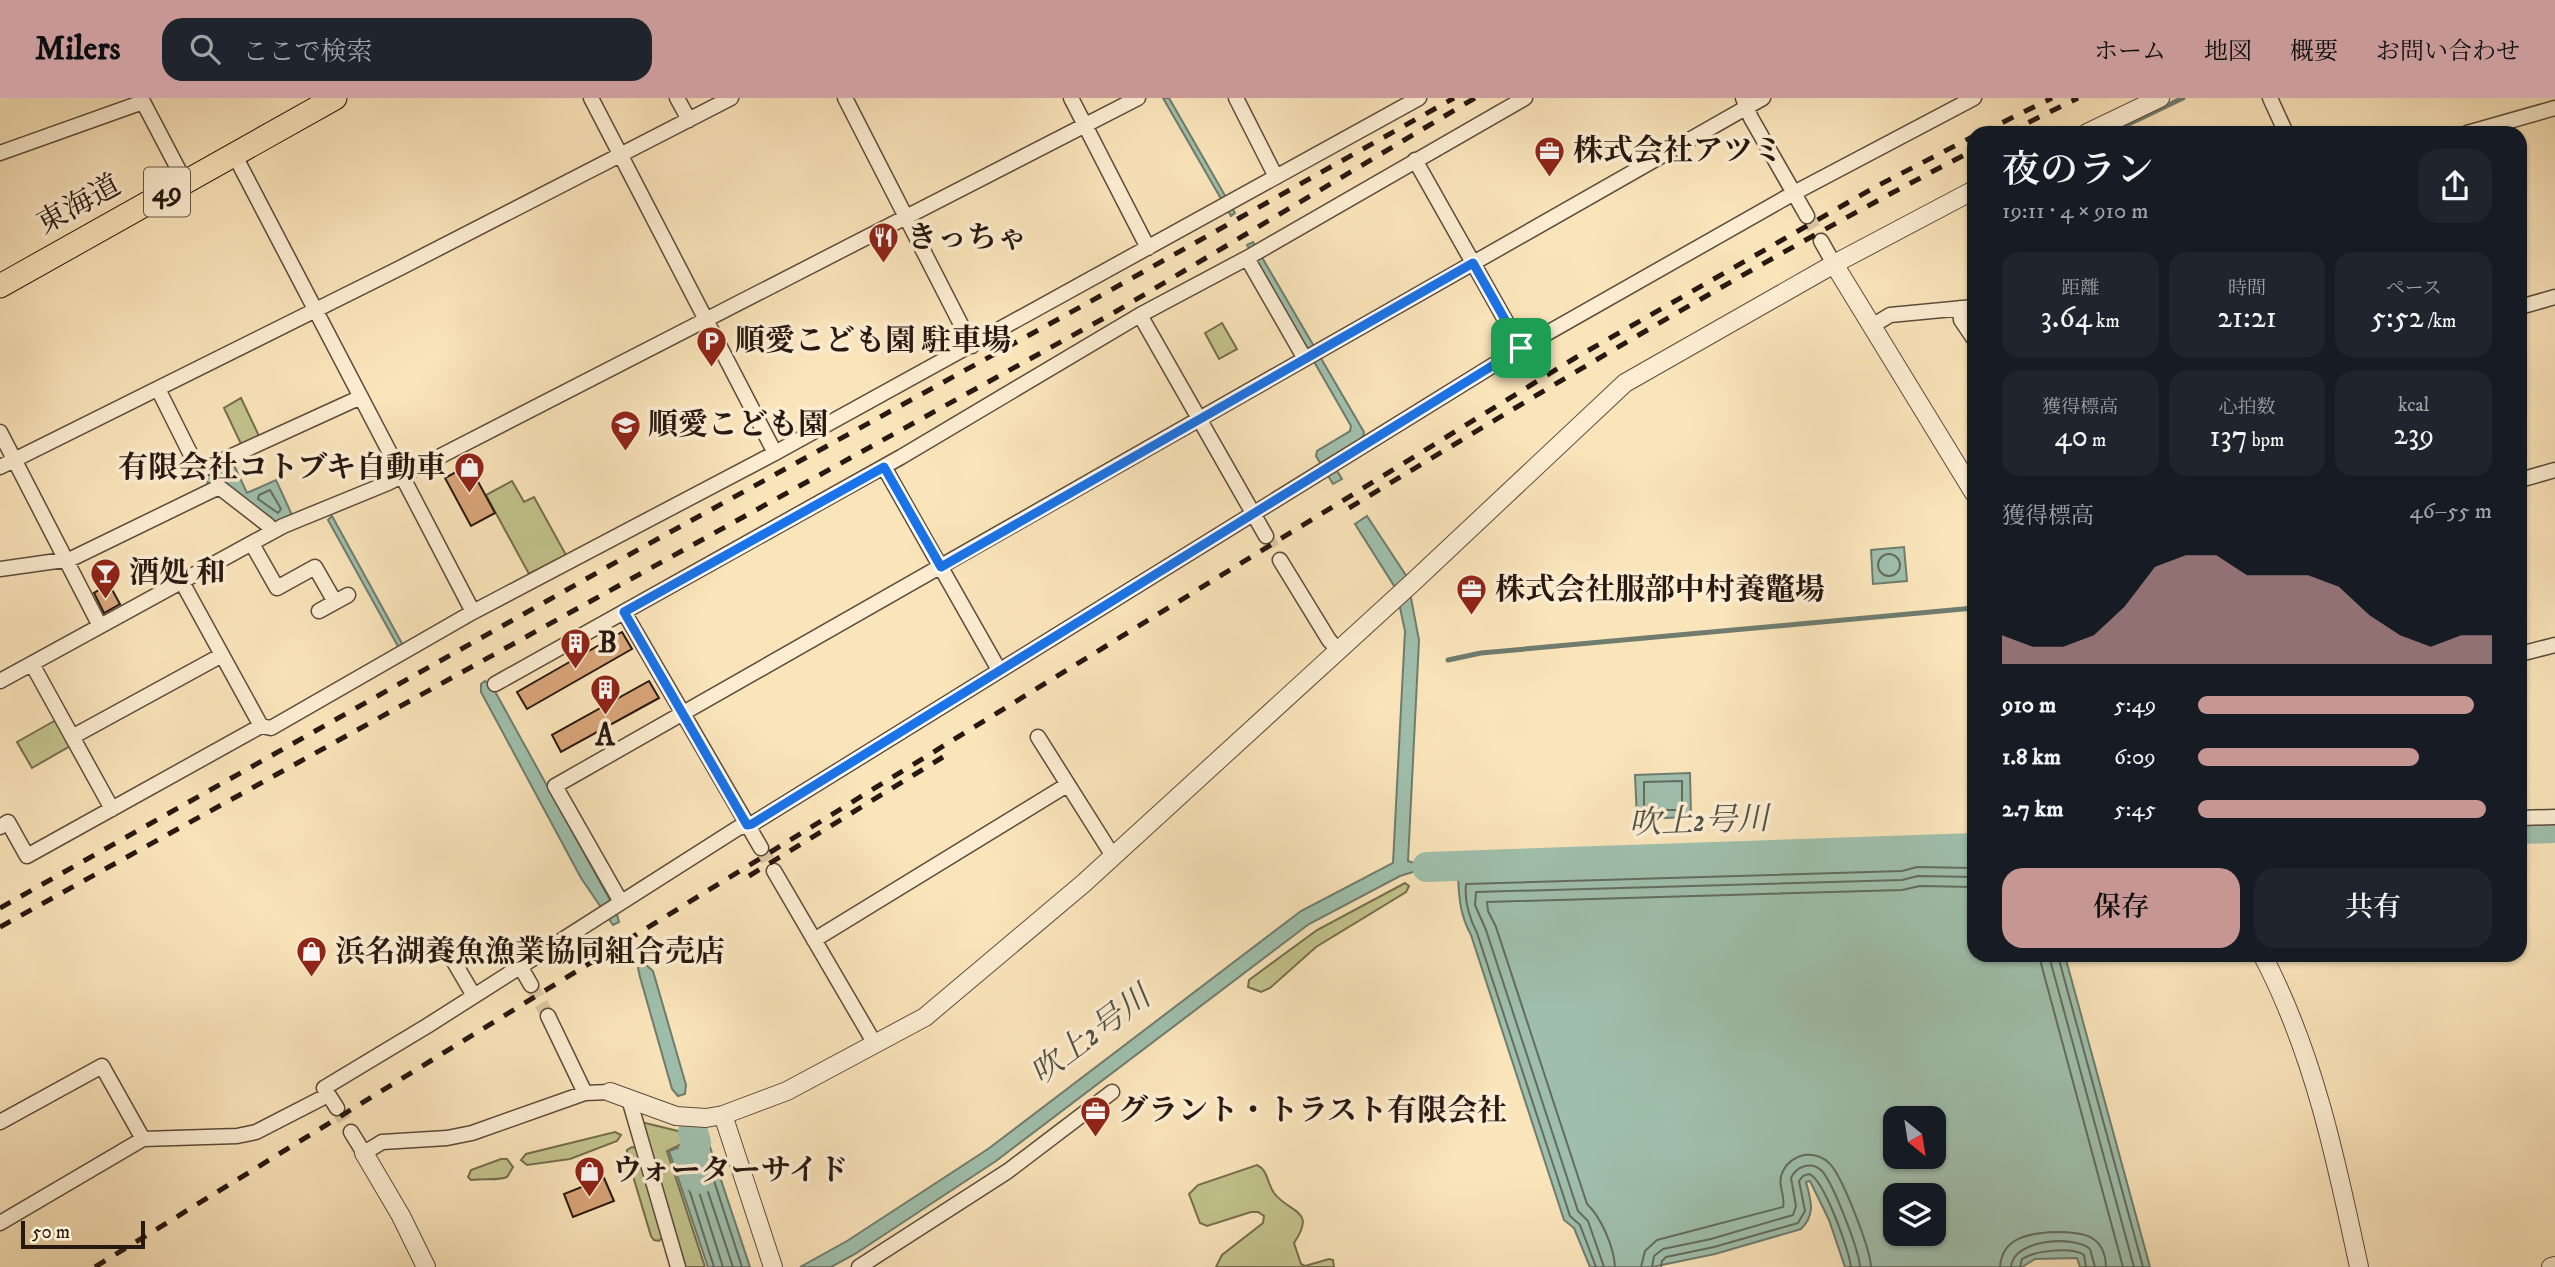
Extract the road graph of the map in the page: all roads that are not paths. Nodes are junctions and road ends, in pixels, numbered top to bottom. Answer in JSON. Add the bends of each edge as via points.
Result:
{"nodes":[{"id":1,"x":335,"y":98,"type":"edge"},
{"id":2,"x":592,"y":98,"type":"edge"},
{"id":3,"x":677,"y":98,"type":"edge"},
{"id":4,"x":731,"y":98,"type":"edge"},
{"id":5,"x":845,"y":98,"type":"edge"},
{"id":6,"x":1071,"y":98,"type":"edge"},
{"id":7,"x":1138,"y":98,"type":"edge"},
{"id":8,"x":1236,"y":98,"type":"edge"},
{"id":9,"x":1419,"y":98,"type":"edge"},
{"id":10,"x":1525,"y":98,"type":"edge"},
{"id":11,"x":1763,"y":98,"type":"edge"},
{"id":12,"x":1974,"y":98,"type":"edge"},
{"id":13,"x":2160,"y":98,"type":"edge"},
{"id":14,"x":2270,"y":98,"type":"edge"},
{"id":15,"x":142,"y":100,"type":"edge"},
{"id":16,"x":1745,"y":103,"type":"edge"},
{"id":17,"x":2555,"y":108,"type":"edge"},
{"id":18,"x":689,"y":120,"type":"junction"},
{"id":19,"x":1085,"y":125,"type":"junction"},
{"id":20,"x":2102,"y":126,"type":"edge"},
{"id":21,"x":2283,"y":126,"type":"edge"},
{"id":22,"x":2492,"y":126,"type":"edge"},
{"id":23,"x":0,"y":153,"type":"edge"},
{"id":24,"x":234,"y":154,"type":"junction"},
{"id":25,"x":621,"y":156,"type":"junction"},
{"id":26,"x":1415,"y":160,"type":"junction"},
{"id":27,"x":1276,"y":177,"type":"junction"},
{"id":28,"x":185,"y":182,"type":"junction"},
{"id":29,"x":1794,"y":193,"type":"junction"},
{"id":30,"x":1967,"y":194,"type":"edge"},
{"id":31,"x":1807,"y":216,"type":"tunnel mouth"},
{"id":32,"x":906,"y":217,"type":"junction"},
{"id":33,"x":1821,"y":241,"type":"tunnel mouth"},
{"id":34,"x":1148,"y":248,"type":"junction"},
{"id":35,"x":1253,"y":255,"type":"junction"},
{"id":36,"x":1473,"y":263,"type":"junction"},
{"id":37,"x":1834,"y":264,"type":"junction"},
{"id":38,"x":0,"y":286,"type":"edge"},
{"id":39,"x":2555,"y":297,"type":"edge"},
{"id":40,"x":2527,"y":305,"type":"edge"},
{"id":41,"x":1967,"y":308,"type":"edge"},
{"id":42,"x":316,"y":310,"type":"junction"},
{"id":43,"x":1140,"y":315,"type":"junction"},
{"id":44,"x":706,"y":320,"type":"junction"},
{"id":45,"x":1872,"y":326,"type":"junction"},
{"id":46,"x":1967,"y":329,"type":"edge"},
{"id":47,"x":972,"y":346,"type":"junction"},
{"id":48,"x":1521,"y":348,"type":"junction"},
{"id":49,"x":1311,"y":356,"type":"junction"},
{"id":50,"x":158,"y":389,"type":"junction"},
{"id":51,"x":361,"y":397,"type":"junction"},
{"id":52,"x":1199,"y":419,"type":"junction"},
{"id":53,"x":0,"y":432,"type":"edge"},
{"id":54,"x":775,"y":453,"type":"junction"},
{"id":55,"x":14,"y":460,"type":"junction"},
{"id":56,"x":0,"y":467,"type":"edge"},
{"id":57,"x":884,"y":467,"type":"junction"},
{"id":58,"x":2555,"y":470,"type":"edge"},
{"id":59,"x":402,"y":476,"type":"junction"},
{"id":60,"x":2527,"y":478,"type":"edge"},
{"id":61,"x":1967,"y":481,"type":"edge"},
{"id":62,"x":1252,"y":512,"type":"junction"},
{"id":63,"x":272,"y":533,"type":"junction"},
{"id":64,"x":1266,"y":536,"type":"tunnel mouth"},
{"id":65,"x":252,"y":544,"type":"junction"},
{"id":66,"x":66,"y":560,"type":"junction"},
{"id":67,"x":1280,"y":560,"type":"tunnel mouth"},
{"id":68,"x":941,"y":567,"type":"junction"},
{"id":69,"x":0,"y":569,"type":"edge"},
{"id":70,"x":182,"y":582,"type":"junction"},
{"id":71,"x":319,"y":611,"type":"dead end"},
{"id":72,"x":473,"y":612,"type":"junction"},
{"id":73,"x":624,"y":612,"type":"junction"},
{"id":74,"x":100,"y":626,"type":"junction"},
{"id":75,"x":2555,"y":645,"type":"edge"},
{"id":76,"x":1338,"y":650,"type":"junction"},
{"id":77,"x":2527,"y":652,"type":"edge"},
{"id":78,"x":222,"y":655,"type":"junction"},
{"id":79,"x":32,"y":664,"type":"junction"},
{"id":80,"x":999,"y":670,"type":"junction"},
{"id":81,"x":0,"y":681,"type":"edge"},
{"id":82,"x":495,"y":684,"type":"dead end"},
{"id":83,"x":683,"y":714,"type":"junction"},
{"id":84,"x":261,"y":726,"type":"junction"},
{"id":85,"x":72,"y":737,"type":"junction"},
{"id":86,"x":1038,"y":737,"type":"dead end"},
{"id":87,"x":1067,"y":785,"type":"junction"},
{"id":88,"x":112,"y":809,"type":"junction"},
{"id":89,"x":2555,"y":817,"type":"edge"},
{"id":90,"x":2527,"y":818,"type":"edge"},
{"id":91,"x":747,"y":825,"type":"junction"},
{"id":92,"x":0,"y":827,"type":"edge"},
{"id":93,"x":761,"y":848,"type":"tunnel mouth"},
{"id":94,"x":1114,"y":856,"type":"junction"},
{"id":95,"x":774,"y":871,"type":"tunnel mouth"},
{"id":96,"x":612,"y":907,"type":"junction"},
{"id":97,"x":814,"y":940,"type":"junction"},
{"id":98,"x":450,"y":956,"type":"dead end"},
{"id":99,"x":2266,"y":962,"type":"edge"},
{"id":100,"x":520,"y":966,"type":"junction"},
{"id":101,"x":531,"y":985,"type":"tunnel mouth"},
{"id":102,"x":474,"y":996,"type":"junction"},
{"id":103,"x":548,"y":1016,"type":"tunnel mouth"},
{"id":104,"x":874,"y":1044,"type":"junction"},
{"id":105,"x":1112,"y":1092,"type":"dead end"},
{"id":106,"x":585,"y":1093,"type":"junction"},
{"id":107,"x":610,"y":1093,"type":"joint"},
{"id":108,"x":328,"y":1095,"type":"junction"},
{"id":109,"x":628,"y":1099,"type":"junction"},
{"id":110,"x":337,"y":1108,"type":"tunnel mouth"},
{"id":111,"x":723,"y":1115,"type":"junction"},
{"id":112,"x":0,"y":1122,"type":"edge"},
{"id":113,"x":351,"y":1132,"type":"tunnel mouth"},
{"id":114,"x":143,"y":1139,"type":"junction"},
{"id":115,"x":364,"y":1153,"type":"junction"},
{"id":116,"x":0,"y":1223,"type":"edge"},
{"id":117,"x":426,"y":1267,"type":"edge"},
{"id":118,"x":678,"y":1267,"type":"edge"},
{"id":119,"x":773,"y":1267,"type":"edge"},
{"id":120,"x":859,"y":1267,"type":"edge"},
{"id":121,"x":2359,"y":1267,"type":"edge"}],
"edges":[{"from":1,"to":24,"type":"main road","name":"東海道","number":"49"},
{"from":2,"to":25,"type":"street"},
{"from":3,"to":18,"type":"street"},
{"from":4,"to":18,"type":"street"},
{"from":5,"to":32,"type":"street"},
{"from":6,"to":19,"type":"street"},
{"from":7,"to":19,"type":"street"},
{"from":8,"to":27,"type":"street"},
{"from":9,"to":27,"type":"street"},
{"from":10,"to":26,"type":"street"},
{"from":11,"to":16,"type":"street"},
{"from":12,"to":29,"type":"street"},
{"from":13,"to":20,"type":"street"},
{"from":14,"to":21,"type":"street"},
{"from":15,"to":23,"type":"street"},
{"from":15,"to":28,"type":"street"},
{"from":16,"to":29,"type":"street"},
{"from":16,"to":36,"type":"street"},
{"from":17,"to":22,"type":"street"},
{"from":18,"to":25,"type":"street"},
{"from":19,"to":32,"type":"street"},
{"from":19,"to":34,"type":"street"},
{"from":24,"to":28,"type":"main road","name":"東海道","number":"49"},
{"from":24,"to":42,"type":"street"},
{"from":25,"to":42,"type":"street"},
{"from":25,"to":44,"type":"street"},
{"from":26,"to":35,"type":"street"},
{"from":26,"to":36,"type":"street"},
{"from":27,"to":34,"type":"street"},
{"from":28,"to":38,"type":"main road","name":"東海道","number":"49"},
{"from":29,"to":31,"type":"street"},
{"from":29,"to":48,"type":"street"},
{"from":30,"to":37,"type":"street"},
{"from":32,"to":44,"type":"street"},
{"from":32,"to":47,"type":"street"},
{"from":33,"to":37,"type":"street"},
{"from":34,"to":47,"type":"street"},
{"from":35,"to":43,"type":"street"},
{"from":35,"to":49,"type":"street"},
{"from":36,"to":48,"type":"street"},
{"from":36,"to":49,"type":"street"},
{"from":37,"to":45,"type":"street"},
{"from":37,"to":76,"type":"street","via":[[1625,383]]},
{"from":39,"to":40,"type":"street"},
{"from":41,"to":45,"type":"street","via":[[1890,315]]},
{"from":41,"to":46,"type":"street","via":[[1961,320]]},
{"from":42,"to":50,"type":"street"},
{"from":42,"to":51,"type":"street"},
{"from":43,"to":52,"type":"street"},
{"from":43,"to":57,"type":"street"},
{"from":44,"to":54,"type":"street"},
{"from":44,"to":59,"type":"street"},
{"from":45,"to":61,"type":"street"},
{"from":47,"to":54,"type":"street"},
{"from":48,"to":62,"type":"street"},
{"from":49,"to":52,"type":"street"},
{"from":50,"to":51,"type":"street","via":[[200,471]]},
{"from":50,"to":55,"type":"street"},
{"from":51,"to":59,"type":"street"},
{"from":52,"to":62,"type":"street"},
{"from":52,"to":68,"type":"street"},
{"from":53,"to":55,"type":"street"},
{"from":54,"to":72,"type":"street"},
{"from":55,"to":56,"type":"street"},
{"from":55,"to":66,"type":"street"},
{"from":57,"to":68,"type":"street"},
{"from":57,"to":73,"type":"street"},
{"from":58,"to":60,"type":"street"},
{"from":59,"to":63,"type":"street"},
{"from":59,"to":72,"type":"street"},
{"from":62,"to":64,"type":"street"},
{"from":62,"to":80,"type":"street"},
{"from":63,"to":65,"type":"street"},
{"from":63,"to":66,"type":"street","via":[[219,487]]},
{"from":65,"to":70,"type":"street"},
{"from":65,"to":71,"type":"street","via":[[277,588],[315,567],[342,599]]},
{"from":66,"to":69,"type":"street"},
{"from":66,"to":74,"type":"street"},
{"from":67,"to":76,"type":"street"},
{"from":68,"to":80,"type":"street"},
{"from":68,"to":83,"type":"street"},
{"from":70,"to":74,"type":"street"},
{"from":70,"to":78,"type":"street"},
{"from":72,"to":84,"type":"street","via":[[271,727]]},
{"from":73,"to":82,"type":"street"},
{"from":73,"to":83,"type":"street"},
{"from":74,"to":79,"type":"street"},
{"from":75,"to":77,"type":"street"},
{"from":76,"to":94,"type":"street"},
{"from":78,"to":84,"type":"street"},
{"from":78,"to":85,"type":"street"},
{"from":79,"to":81,"type":"street"},
{"from":79,"to":85,"type":"street"},
{"from":80,"to":91,"type":"street"},
{"from":83,"to":91,"type":"street"},
{"from":83,"to":96,"type":"street","via":[[555,786]]},
{"from":84,"to":88,"type":"street"},
{"from":85,"to":88,"type":"street"},
{"from":86,"to":87,"type":"street"},
{"from":87,"to":94,"type":"street"},
{"from":87,"to":97,"type":"street"},
{"from":88,"to":92,"type":"street","via":[[27,856],[8,822]]},
{"from":89,"to":90,"type":"street"},
{"from":91,"to":93,"type":"street"},
{"from":91,"to":96,"type":"street"},
{"from":94,"to":104,"type":"street","via":[[946,1002]]},
{"from":95,"to":97,"type":"street"},
{"from":96,"to":100,"type":"street"},
{"from":97,"to":104,"type":"street"},
{"from":98,"to":102,"type":"street"},
{"from":99,"to":121,"type":"street","via":[[2318,1090]]},
{"from":100,"to":101,"type":"street"},
{"from":100,"to":102,"type":"street"},
{"from":102,"to":108,"type":"street","via":[[324,1087]]},
{"from":103,"to":106,"type":"street"},
{"from":104,"to":111,"type":"street","via":[[786,1091]]},
{"from":105,"to":120,"type":"street","via":[[1008,1171]]},
{"from":106,"to":107,"type":"street"},
{"from":106,"to":115,"type":"street","via":[[472,1133],[382,1142]]},
{"from":107,"to":109,"type":"street"},
{"from":108,"to":110,"type":"street"},
{"from":108,"to":114,"type":"street","via":[[256,1132]]},
{"from":109,"to":111,"type":"street","via":[[676,1116]]},
{"from":109,"to":118,"type":"street"},
{"from":111,"to":119,"type":"street"},
{"from":112,"to":114,"type":"street","via":[[102,1066]]},
{"from":113,"to":115,"type":"street"},
{"from":114,"to":116,"type":"street"},
{"from":115,"to":117,"type":"street"}]}
